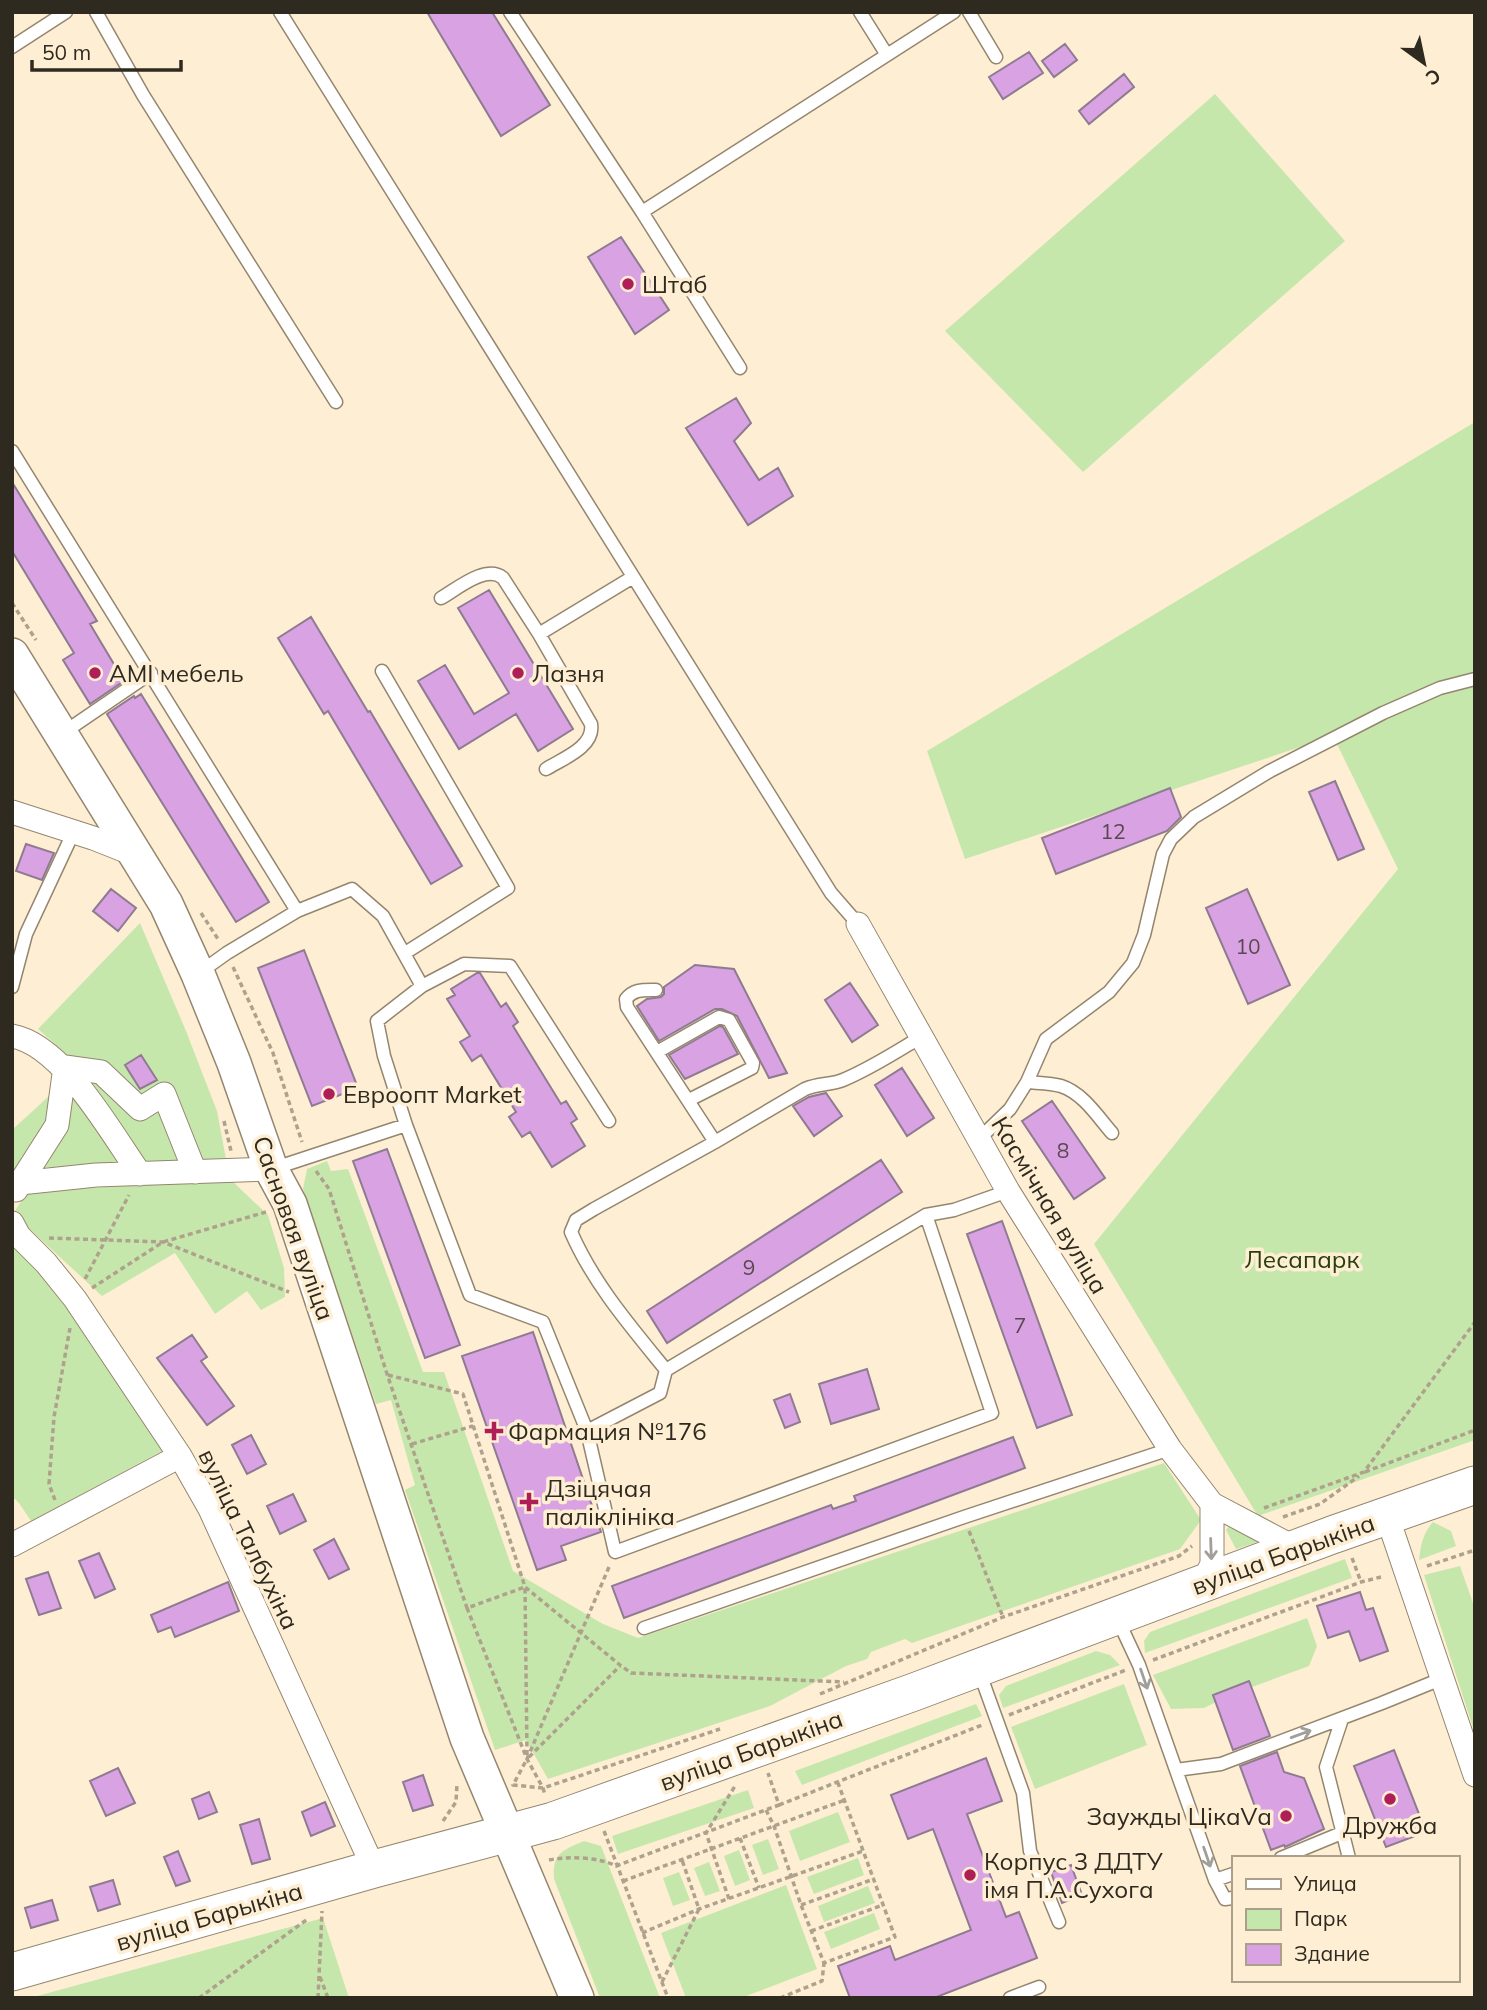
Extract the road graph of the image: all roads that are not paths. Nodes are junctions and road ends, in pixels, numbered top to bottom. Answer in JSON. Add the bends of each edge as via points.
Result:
{"nodes":[{"id":1,"x":66,"y":12,"type":"edge"},
{"id":2,"x":96,"y":12,"type":"edge"},
{"id":3,"x":279,"y":12,"type":"edge"},
{"id":4,"x":510,"y":12,"type":"edge"},
{"id":5,"x":860,"y":12,"type":"edge"},
{"id":6,"x":954,"y":12,"type":"edge"},
{"id":7,"x":969,"y":12,"type":"edge"},
{"id":8,"x":12,"y":47,"type":"edge"},
{"id":9,"x":887,"y":55,"type":"junction"},
{"id":10,"x":996,"y":57,"type":"dead end"},
{"id":11,"x":642,"y":212,"type":"junction"},
{"id":12,"x":740,"y":368,"type":"dead end"},
{"id":13,"x":336,"y":402,"type":"dead end"},
{"id":14,"x":12,"y":451,"type":"edge"},
{"id":15,"x":633,"y":577,"type":"junction"},
{"id":16,"x":441,"y":598,"type":"dead end"},
{"id":17,"x":539,"y":634,"type":"junction"},
{"id":18,"x":12,"y":655,"type":"edge"},
{"id":19,"x":382,"y":671,"type":"dead end"},
{"id":20,"x":151,"y":673,"type":"junction"},
{"id":21,"x":1475,"y":679,"type":"edge"},
{"id":22,"x":62,"y":733,"type":"junction"},
{"id":23,"x":546,"y":769,"type":"dead end"},
{"id":24,"x":12,"y":812,"type":"edge"},
{"id":25,"x":74,"y":831,"type":"junction"},
{"id":26,"x":136,"y":855,"type":"junction"},
{"id":27,"x":297,"y":911,"type":"junction"},
{"id":28,"x":858,"y":925,"type":"joint"},
{"id":29,"x":405,"y":953,"type":"junction"},
{"id":30,"x":198,"y":974,"type":"junction"},
{"id":31,"x":422,"y":986,"type":"junction"},
{"id":32,"x":12,"y":987,"type":"edge"},
{"id":33,"x":656,"y":990,"type":"dead end"},
{"id":34,"x":12,"y":1036,"type":"edge"},
{"id":35,"x":921,"y":1037,"type":"junction"},
{"id":36,"x":657,"y":1052,"type":"junction"},
{"id":37,"x":65,"y":1067,"type":"junction"},
{"id":38,"x":1027,"y":1082,"type":"junction"},
{"id":39,"x":689,"y":1100,"type":"junction"},
{"id":40,"x":609,"y":1121,"type":"dead end"},
{"id":41,"x":406,"y":1125,"type":"junction"},
{"id":42,"x":1112,"y":1133,"type":"dead end"},
{"id":43,"x":978,"y":1140,"type":"junction"},
{"id":44,"x":715,"y":1142,"type":"junction"},
{"id":45,"x":271,"y":1169,"type":"junction"},
{"id":46,"x":195,"y":1172,"type":"junction"},
{"id":47,"x":140,"y":1174,"type":"junction"},
{"id":48,"x":15,"y":1188,"type":"edge"},
{"id":49,"x":1008,"y":1191,"type":"junction"},
{"id":50,"x":926,"y":1216,"type":"junction"},
{"id":51,"x":15,"y":1231,"type":"edge"},
{"id":52,"x":666,"y":1370,"type":"junction"},
{"id":53,"x":587,"y":1431,"type":"junction"},
{"id":54,"x":1170,"y":1449,"type":"junction"},
{"id":55,"x":180,"y":1456,"type":"junction"},
{"id":56,"x":1475,"y":1485,"type":"edge"},
{"id":57,"x":1212,"y":1504,"type":"junction"},
{"id":58,"x":1387,"y":1516,"type":"junction"},
{"id":59,"x":1290,"y":1533,"type":"junction"},
{"id":60,"x":12,"y":1545,"type":"edge"},
{"id":61,"x":1202,"y":1584,"type":"junction"},
{"id":62,"x":1116,"y":1616,"type":"junction"},
{"id":63,"x":644,"y":1628,"type":"dead end"},
{"id":64,"x":978,"y":1667,"type":"junction"},
{"id":65,"x":1441,"y":1679,"type":"junction"},
{"id":66,"x":1342,"y":1718,"type":"junction"},
{"id":67,"x":1176,"y":1770,"type":"junction"},
{"id":68,"x":1475,"y":1775,"type":"edge"},
{"id":69,"x":1344,"y":1832,"type":"junction"},
{"id":70,"x":509,"y":1833,"type":"junction"},
{"id":71,"x":1286,"y":1856,"type":"edge"},
{"id":72,"x":1349,"y":1856,"type":"edge"},
{"id":73,"x":374,"y":1869,"type":"junction"},
{"id":74,"x":1232,"y":1874,"type":"edge"},
{"id":75,"x":1215,"y":1880,"type":"junction"},
{"id":76,"x":1232,"y":1898,"type":"edge"},
{"id":77,"x":1059,"y":1922,"type":"dead end"},
{"id":78,"x":12,"y":1972,"type":"edge"},
{"id":79,"x":1039,"y":1987,"type":"dead end"},
{"id":80,"x":577,"y":1998,"type":"edge"},
{"id":81,"x":1010,"y":1998,"type":"edge"}],
"edges":[{"from":1,"to":8,"type":"lane"},
{"from":2,"to":13,"type":"lane"},
{"from":3,"to":15,"type":"lane"},
{"from":4,"to":11,"type":"lane"},
{"from":5,"to":9,"type":"lane"},
{"from":6,"to":9,"type":"lane"},
{"from":7,"to":10,"type":"lane"},
{"from":9,"to":11,"type":"lane"},
{"from":11,"to":12,"type":"lane"},
{"from":14,"to":20,"type":"lane"},
{"from":15,"to":17,"type":"lane"},
{"from":15,"to":28,"type":"lane","via":[[831,893]]},
{"from":16,"to":17,"type":"lane","via":[[478,578],[498,574]]},
{"from":17,"to":23,"type":"lane","via":[[592,732],[583,746]]},
{"from":18,"to":22,"type":"main road","name":"Сасновая вуліца"},
{"from":19,"to":29,"type":"lane","via":[[508,888]]},
{"from":20,"to":22,"type":"lane"},
{"from":20,"to":27,"type":"lane"},
{"from":21,"to":38,"type":"lane","via":[[1440,688],[1383,713],[1270,771],[1194,817],[1171,839],[1163,854],[1133,963],[1109,992],[1046,1040]]},
{"from":22,"to":26,"type":"main road","name":"Сасновая вуліца"},
{"from":24,"to":25,"type":"street"},
{"from":25,"to":26,"type":"street"},
{"from":25,"to":32,"type":"lane","via":[[26,934]]},
{"from":26,"to":30,"type":"main road","name":"Сасновая вуліца","via":[[166,904]]},
{"from":27,"to":29,"type":"lane","via":[[352,889],[383,916]]},
{"from":27,"to":30,"type":"lane"},
{"from":28,"to":35,"type":"street","name":"Касмічная вуліца"},
{"from":29,"to":31,"type":"lane"},
{"from":30,"to":45,"type":"main road","name":"Сасновая вуліца"},
{"from":31,"to":40,"type":"lane","via":[[464,964],[510,966]]},
{"from":31,"to":41,"type":"lane","via":[[377,1021]]},
{"from":33,"to":36,"type":"lane","via":[[630,993],[626,999]]},
{"from":34,"to":37,"type":"street","via":[[24,1038]]},
{"from":35,"to":43,"type":"street","name":"Касмічная вуліца"},
{"from":35,"to":44,"type":"lane","via":[[839,1082],[806,1088]]},
{"from":36,"to":39,"type":"lane"},
{"from":36,"to":39,"type":"lane","via":[[719,1017],[729,1020],[752,1068]]},
{"from":37,"to":46,"type":"street","via":[[101,1072],[140,1109],[164,1094]]},
{"from":37,"to":47,"type":"street"},
{"from":37,"to":48,"type":"street","via":[[57,1125]]},
{"from":38,"to":42,"type":"lane","via":[[1071,1090]]},
{"from":38,"to":43,"type":"lane","via":[[1010,1109]]},
{"from":39,"to":44,"type":"lane"},
{"from":41,"to":45,"type":"lane"},
{"from":41,"to":53,"type":"lane","via":[[470,1295],[543,1322]]},
{"from":43,"to":49,"type":"street","name":"Касмічная вуліца"},
{"from":44,"to":52,"type":"lane","via":[[576,1220],[571,1232],[619,1312]]},
{"from":45,"to":46,"type":"street"},
{"from":45,"to":70,"type":"main road","name":"Сасновая вуліца","via":[[294,1217],[467,1738]]},
{"from":46,"to":47,"type":"street"},
{"from":47,"to":48,"type":"street","via":[[96,1175]]},
{"from":49,"to":50,"type":"lane"},
{"from":49,"to":54,"type":"street","name":"Касмічная вуліца"},
{"from":50,"to":52,"type":"lane"},
{"from":50,"to":53,"type":"lane","via":[[992,1413],[615,1552]]},
{"from":51,"to":55,"type":"street","name":"вуліца Талбухіна","via":[[75,1299]]},
{"from":52,"to":53,"type":"lane","via":[[660,1393]]},
{"from":54,"to":57,"type":"street","name":"Касмічная вуліца"},
{"from":54,"to":63,"type":"lane"},
{"from":55,"to":60,"type":"street"},
{"from":55,"to":73,"type":"street","name":"вуліца Талбухіна","via":[[210,1509]]},
{"from":56,"to":58,"type":"main road","name":"вуліца Барыкіна"},
{"from":57,"to":59,"type":"street","name":"Касмічная вуліца"},
{"from":57,"to":61,"type":"street","one_way":true,"via":[[1212,1564]]},
{"from":58,"to":59,"type":"main road","name":"вуліца Барыкіна"},
{"from":58,"to":65,"type":"street"},
{"from":59,"to":61,"type":"main road","name":"вуліца Барыкіна"},
{"from":61,"to":62,"type":"main road","name":"вуліца Барыкіна"},
{"from":62,"to":64,"type":"main road","name":"вуліца Барыкіна"},
{"from":62,"to":67,"type":"lane","one_way":true,"via":[[1139,1665]]},
{"from":64,"to":70,"type":"main road","name":"вуліца Барыкіна"},
{"from":64,"to":77,"type":"lane","via":[[1023,1793],[1030,1851]]},
{"from":65,"to":66,"type":"lane"},
{"from":65,"to":68,"type":"street"},
{"from":67,"to":66,"type":"lane","one_way":true,"via":[[1221,1764]]},
{"from":66,"to":69,"type":"lane","via":[[1326,1767]]},
{"from":67,"to":75,"type":"lane","one_way":true},
{"from":69,"to":71,"type":"lane"},
{"from":69,"to":72,"type":"lane"},
{"from":70,"to":73,"type":"main road","name":"вуліца Барыкіна"},
{"from":70,"to":80,"type":"main road","name":"Сасновая вуліца"},
{"from":73,"to":78,"type":"main road","name":"вуліца Барыкіна"},
{"from":74,"to":75,"type":"lane"},
{"from":75,"to":76,"type":"lane","via":[[1225,1899]]},
{"from":79,"to":81,"type":"lane"}]}
